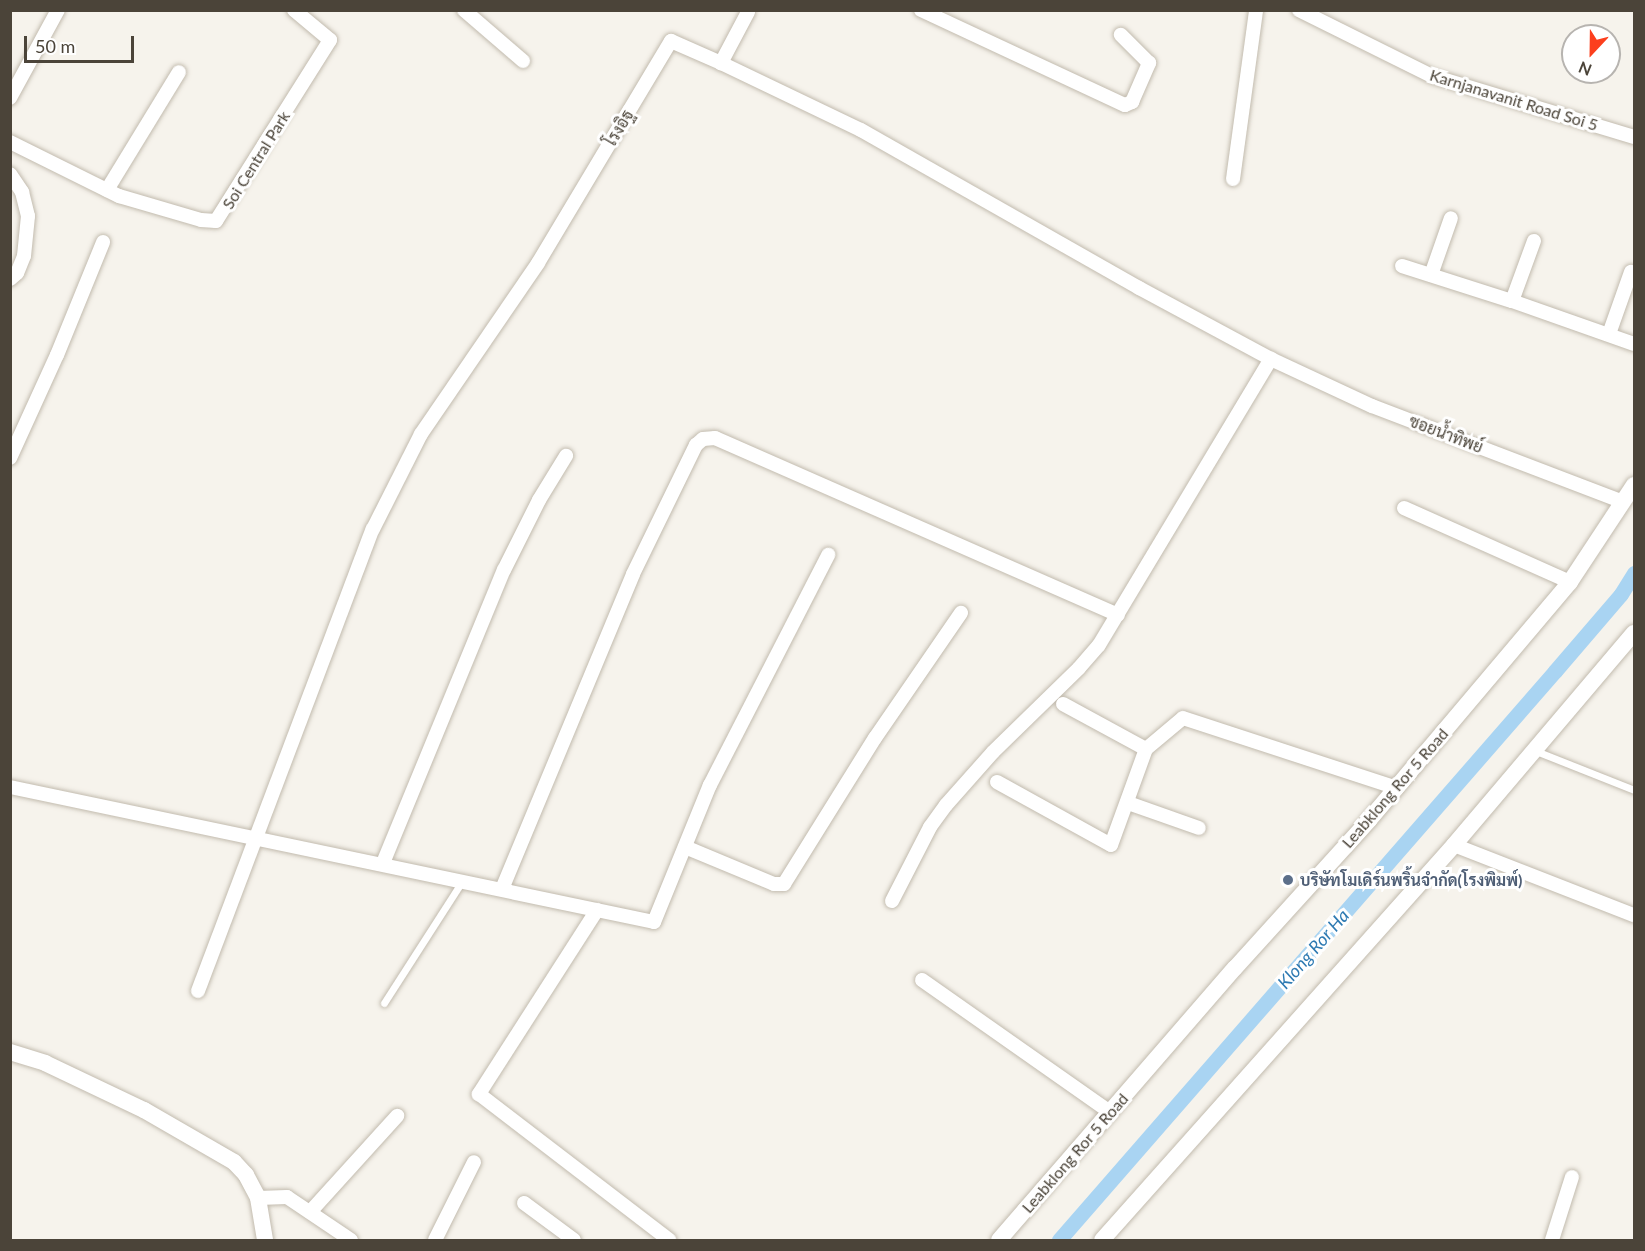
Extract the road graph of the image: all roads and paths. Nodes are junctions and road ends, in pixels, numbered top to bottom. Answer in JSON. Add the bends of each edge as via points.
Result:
{"nodes":[{"id":1,"x":58,"y":10,"type":"edge"},
{"id":2,"x":294,"y":10,"type":"edge"},
{"id":3,"x":464,"y":10,"type":"edge"},
{"id":4,"x":921,"y":10,"type":"edge"},
{"id":5,"x":1256,"y":10,"type":"edge"},
{"id":6,"x":1299,"y":10,"type":"edge"},
{"id":7,"x":747,"y":11,"type":"edge"},
{"id":8,"x":1121,"y":35,"type":"dead end"},
{"id":9,"x":523,"y":61,"type":"dead end"},
{"id":10,"x":721,"y":63,"type":"junction"},
{"id":11,"x":179,"y":72,"type":"dead end"},
{"id":12,"x":10,"y":98,"type":"edge"},
{"id":13,"x":1635,"y":137,"type":"edge"},
{"id":14,"x":10,"y":142,"type":"edge"},
{"id":15,"x":10,"y":174,"type":"edge"},
{"id":16,"x":1233,"y":179,"type":"dead end"},
{"id":17,"x":107,"y":190,"type":"junction"},
{"id":18,"x":1451,"y":218,"type":"dead end"},
{"id":19,"x":1534,"y":241,"type":"dead end"},
{"id":20,"x":104,"y":242,"type":"dead end"},
{"id":21,"x":1401,"y":266,"type":"dead end"},
{"id":22,"x":1631,"y":272,"type":"dead end"},
{"id":23,"x":1431,"y":274,"type":"junction"},
{"id":24,"x":10,"y":279,"type":"edge"},
{"id":25,"x":1512,"y":301,"type":"junction"},
{"id":26,"x":1609,"y":334,"type":"junction"},
{"id":27,"x":1635,"y":344,"type":"edge"},
{"id":28,"x":1271,"y":359,"type":"junction"},
{"id":29,"x":567,"y":456,"type":"dead end"},
{"id":30,"x":10,"y":458,"type":"edge"},
{"id":31,"x":1635,"y":485,"type":"edge"},
{"id":32,"x":1623,"y":502,"type":"junction"},
{"id":33,"x":1404,"y":508,"type":"dead end"},
{"id":34,"x":828,"y":555,"type":"dead end"},
{"id":35,"x":1570,"y":582,"type":"junction"},
{"id":36,"x":961,"y":613,"type":"dead end"},
{"id":37,"x":1118,"y":615,"type":"junction"},
{"id":38,"x":1635,"y":633,"type":"edge"},
{"id":39,"x":1063,"y":704,"type":"dead end"},
{"id":40,"x":1146,"y":749,"type":"junction"},
{"id":41,"x":1534,"y":750,"type":"junction"},
{"id":42,"x":997,"y":782,"type":"dead end"},
{"id":43,"x":10,"y":787,"type":"edge"},
{"id":44,"x":1397,"y":788,"type":"junction"},
{"id":45,"x":1635,"y":790,"type":"edge"},
{"id":46,"x":1128,"y":802,"type":"junction"},
{"id":47,"x":1199,"y":828,"type":"dead end"},
{"id":48,"x":255,"y":837,"type":"junction"},
{"id":49,"x":1454,"y":845,"type":"junction"},
{"id":50,"x":685,"y":847,"type":"junction"},
{"id":51,"x":383,"y":863,"type":"junction"},
{"id":52,"x":463,"y":880,"type":"junction"},
{"id":53,"x":502,"y":889,"type":"junction"},
{"id":54,"x":892,"y":901,"type":"dead end"},
{"id":55,"x":597,"y":910,"type":"junction"},
{"id":56,"x":1635,"y":915,"type":"edge"},
{"id":57,"x":922,"y":980,"type":"dead end"},
{"id":58,"x":198,"y":991,"type":"dead end"},
{"id":59,"x":384,"y":1003,"type":"dead end"},
{"id":60,"x":10,"y":1052,"type":"edge"},
{"id":61,"x":1111,"y":1113,"type":"junction"},
{"id":62,"x":397,"y":1116,"type":"dead end"},
{"id":63,"x":474,"y":1162,"type":"dead end"},
{"id":64,"x":1572,"y":1177,"type":"dead end"},
{"id":65,"x":258,"y":1198,"type":"junction"},
{"id":66,"x":524,"y":1203,"type":"dead end"},
{"id":67,"x":310,"y":1212,"type":"junction"},
{"id":68,"x":265,"y":1240,"type":"edge"},
{"id":69,"x":351,"y":1240,"type":"edge"},
{"id":70,"x":435,"y":1240,"type":"edge"},
{"id":71,"x":574,"y":1240,"type":"edge"},
{"id":72,"x":669,"y":1240,"type":"edge"},
{"id":73,"x":999,"y":1240,"type":"edge"},
{"id":74,"x":1102,"y":1240,"type":"edge"},
{"id":75,"x":1552,"y":1240,"type":"edge"}],
"edges":[{"from":1,"to":12,"type":"street"},
{"from":2,"to":17,"type":"street","name":"Soi Central Park","via":[[330,40],[219,219],[201,220]]},
{"from":3,"to":9,"type":"street"},
{"from":4,"to":8,"type":"street","via":[[1128,105],[1149,63]]},
{"from":5,"to":16,"type":"street"},
{"from":6,"to":13,"type":"street","name":"Karnjanavanit Road Soi 5","via":[[1432,76]]},
{"from":7,"to":10,"type":"street"},
{"from":10,"to":28,"type":"street","name":"ซอยน้ำทิพย์","via":[[871,135]]},
{"from":10,"to":48,"type":"street","name":"โรงอิฐ","via":[[671,41],[538,263],[421,434],[373,529]]},
{"from":11,"to":17,"type":"street"},
{"from":14,"to":17,"type":"street","name":"Soi Central Park"},
{"from":15,"to":24,"type":"street","via":[[22,192],[28,216],[24,256]]},
{"from":18,"to":23,"type":"street"},
{"from":19,"to":25,"type":"street"},
{"from":20,"to":30,"type":"street"},
{"from":21,"to":23,"type":"street"},
{"from":22,"to":26,"type":"street"},
{"from":23,"to":25,"type":"street"},
{"from":25,"to":26,"type":"street"},
{"from":26,"to":27,"type":"street"},
{"from":28,"to":32,"type":"street","name":"ซอยน้ำทิพย์","via":[[1372,406]]},
{"from":28,"to":37,"type":"street"},
{"from":29,"to":51,"type":"street","via":[[539,500],[504,570]]},
{"from":31,"to":32,"type":"street","name":"Leabklong Ror 5 Road"},
{"from":32,"to":35,"type":"street","name":"Leabklong Ror 5 Road"},
{"from":33,"to":35,"type":"street"},
{"from":34,"to":50,"type":"street","via":[[714,775]]},
{"from":35,"to":44,"type":"street","name":"Leabklong Ror 5 Road"},
{"from":36,"to":50,"type":"street","via":[[875,738],[784,884],[774,884]]},
{"from":37,"to":53,"type":"street","via":[[715,438],[704,440],[696,445],[633,574]]},
{"from":37,"to":54,"type":"street","via":[[1079,668],[993,752],[946,805],[930,827]]},
{"from":38,"to":41,"type":"street"},
{"from":39,"to":40,"type":"street"},
{"from":40,"to":44,"type":"street","via":[[1183,718]]},
{"from":40,"to":46,"type":"street"},
{"from":41,"to":45,"type":"lane"},
{"from":41,"to":49,"type":"street"},
{"from":42,"to":46,"type":"street","via":[[1111,845]]},
{"from":43,"to":48,"type":"street"},
{"from":44,"to":61,"type":"street","name":"Leabklong Ror 5 Road"},
{"from":46,"to":47,"type":"street"},
{"from":48,"to":51,"type":"street"},
{"from":48,"to":58,"type":"street"},
{"from":49,"to":56,"type":"street"},
{"from":49,"to":74,"type":"street"},
{"from":50,"to":55,"type":"street","via":[[654,922]]},
{"from":51,"to":52,"type":"street"},
{"from":52,"to":53,"type":"street"},
{"from":52,"to":59,"type":"lane"},
{"from":53,"to":55,"type":"street"},
{"from":55,"to":72,"type":"street","via":[[479,1094]]},
{"from":57,"to":61,"type":"street"},
{"from":60,"to":65,"type":"street","via":[[45,1063],[213,1148],[241,1168]]},
{"from":61,"to":73,"type":"street","name":"Leabklong Ror 5 Road"},
{"from":62,"to":67,"type":"street"},
{"from":63,"to":70,"type":"street"},
{"from":64,"to":75,"type":"street"},
{"from":65,"to":67,"type":"street","via":[[287,1197]]},
{"from":65,"to":68,"type":"street"},
{"from":66,"to":71,"type":"street"},
{"from":67,"to":69,"type":"street"}]}
